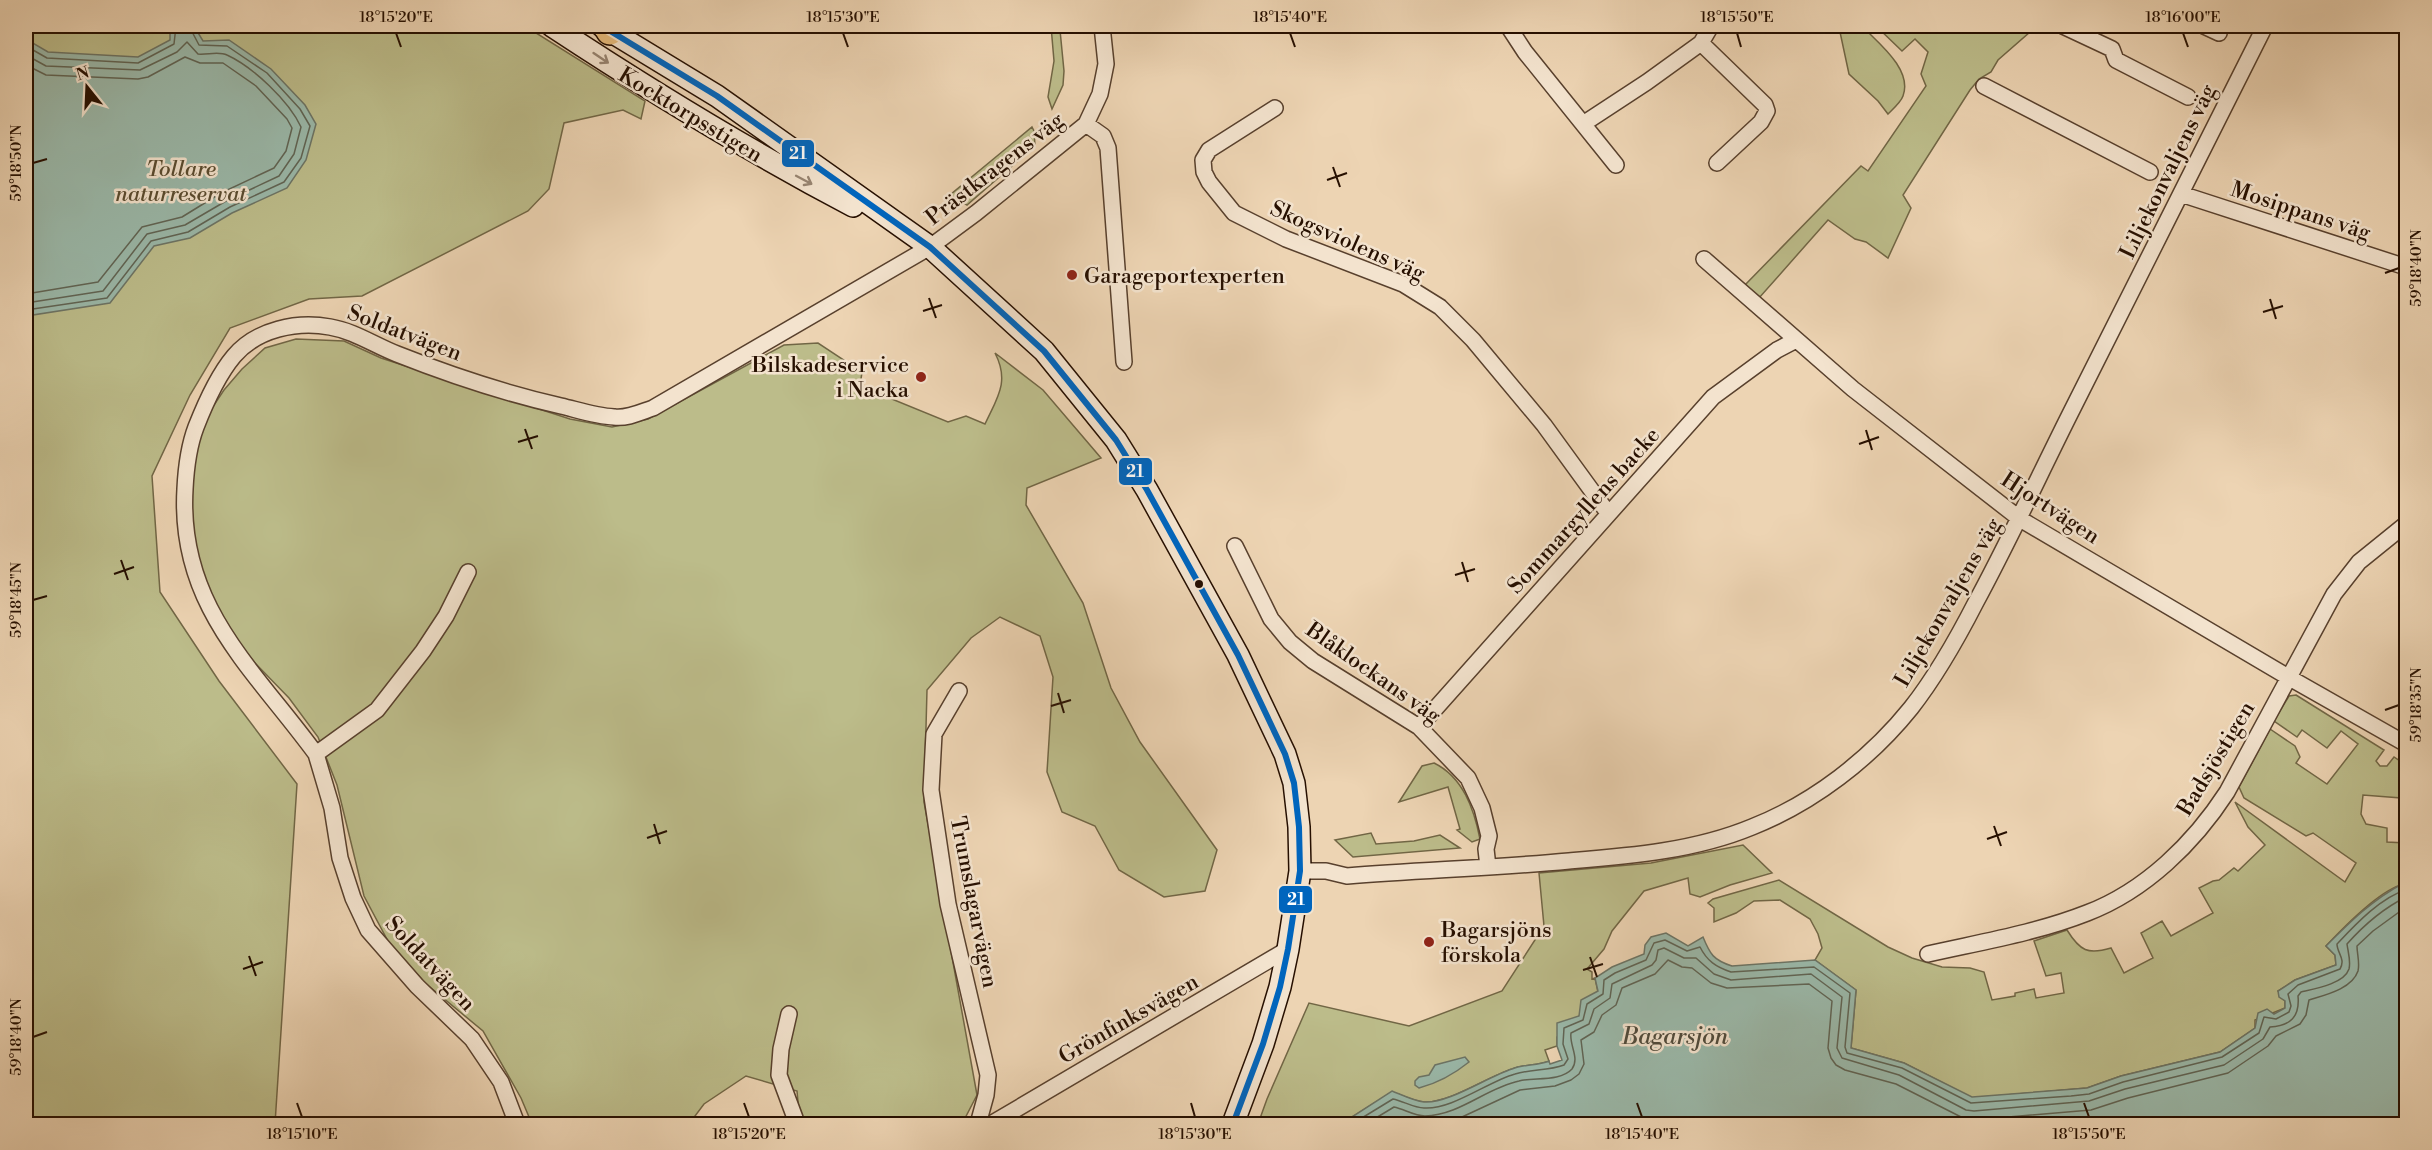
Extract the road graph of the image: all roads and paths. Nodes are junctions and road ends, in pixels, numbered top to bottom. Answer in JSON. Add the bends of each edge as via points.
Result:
{"nodes":[{"id":1,"x":552,"y":26,"type":"edge"},
{"id":2,"x":1102,"y":26,"type":"edge"},
{"id":3,"x":1508,"y":26,"type":"edge"},
{"id":4,"x":1711,"y":26,"type":"edge"},
{"id":5,"x":2063,"y":26,"type":"edge"},
{"id":6,"x":2204,"y":26,"type":"edge"},
{"id":7,"x":2265,"y":26,"type":"edge"},
{"id":8,"x":606,"y":27,"type":"edge"},
{"id":9,"x":2219,"y":33,"type":"dead end"},
{"id":10,"x":1701,"y":43,"type":"junction"},
{"id":11,"x":1984,"y":86,"type":"dead end"},
{"id":12,"x":2188,"y":97,"type":"dead end"},
{"id":13,"x":1275,"y":108,"type":"dead end"},
{"id":14,"x":1086,"y":124,"type":"junction"},
{"id":15,"x":1582,"y":124,"type":"junction"},
{"id":16,"x":1717,"y":163,"type":"dead end"},
{"id":17,"x":1616,"y":165,"type":"dead end"},
{"id":18,"x":2150,"y":172,"type":"dead end"},
{"id":19,"x":2181,"y":194,"type":"junction"},
{"id":20,"x":930,"y":247,"type":"junction"},
{"id":21,"x":1704,"y":259,"type":"dead end"},
{"id":22,"x":2406,"y":267,"type":"edge"},
{"id":23,"x":1796,"y":340,"type":"junction"},
{"id":24,"x":1124,"y":362,"type":"dead end"},
{"id":25,"x":1608,"y":513,"type":"junction"},
{"id":26,"x":2020,"y":519,"type":"junction"},
{"id":27,"x":2406,"y":524,"type":"edge"},
{"id":28,"x":1235,"y":546,"type":"dead end"},
{"id":29,"x":468,"y":572,"type":"dead end"},
{"id":30,"x":2288,"y":677,"type":"junction"},
{"id":31,"x":959,"y":691,"type":"dead end"},
{"id":32,"x":1419,"y":727,"type":"junction"},
{"id":33,"x":2406,"y":744,"type":"edge"},
{"id":34,"x":316,"y":754,"type":"junction"},
{"id":35,"x":1488,"y":867,"type":"junction"},
{"id":36,"x":1300,"y":871,"type":"junction"},
{"id":37,"x":1288,"y":949,"type":"junction"},
{"id":38,"x":1928,"y":954,"type":"dead end"},
{"id":39,"x":789,"y":1014,"type":"dead end"},
{"id":40,"x":517,"y":1125,"type":"edge"},
{"id":41,"x":795,"y":1125,"type":"edge"},
{"id":42,"x":978,"y":1125,"type":"edge"},
{"id":43,"x":991,"y":1125,"type":"edge"},
{"id":44,"x":1233,"y":1125,"type":"edge"}],
"edges":[{"from":1,"to":20,"type":"main road","name":"Kocktorpsstigen","one_way":true,"via":[[775,165]]},
{"from":2,"to":14,"type":"street","name":"Prästkragens väg","via":[[1106,64],[1100,94]]},
{"from":3,"to":15,"type":"street"},
{"from":4,"to":10,"type":"street"},
{"from":5,"to":12,"type":"street","name":"Liljekonvaljens väg","via":[[2112,50],[2116,60]]},
{"from":6,"to":9,"type":"street"},
{"from":7,"to":19,"type":"street","name":"Liljekonvaljens väg"},
{"from":8,"to":20,"type":"main road","via":[[717,96]]},
{"from":10,"to":15,"type":"street"},
{"from":10,"to":16,"type":"street","via":[[1767,111],[1761,122]]},
{"from":11,"to":18,"type":"street","name":"Liljekonvaljens väg"},
{"from":13,"to":25,"type":"street","name":"Skogsviolens väg","via":[[1209,150],[1203,160],[1209,182],[1234,213],[1286,239],[1403,284],[1440,307],[1544,425]]},
{"from":14,"to":20,"type":"street","name":"Prästkragens väg"},
{"from":14,"to":24,"type":"street","name":"Prästkragens väg","via":[[1103,136],[1108,148]]},
{"from":15,"to":17,"type":"street"},
{"from":19,"to":22,"type":"street","name":"Mosippans väg"},
{"from":19,"to":26,"type":"street","name":"Liljekonvaljens väg"},
{"from":20,"to":34,"type":"street","name":"Soldatvägen","via":[[653,408],[632,416],[615,418],[522,397],[447,374],[332,327],[307,324],[277,330],[258,337],[235,355],[203,409],[190,442],[184,503],[187,540],[195,574],[217,623],[234,651]]},
{"from":20,"to":36,"type":"main road","via":[[1044,351],[1116,440],[1147,490],[1232,644],[1285,754],[1294,783]]},
{"from":21,"to":23,"type":"street","name":"Hjortvägen"},
{"from":23,"to":25,"type":"street","name":"Sommargyllens backe","via":[[1713,397]]},
{"from":23,"to":26,"type":"street","name":"Hjortvägen"},
{"from":25,"to":32,"type":"street","name":"Sommargyllens backe"},
{"from":26,"to":30,"type":"street","name":"Hjortvägen"},
{"from":26,"to":35,"type":"street","name":"Liljekonvaljens väg","via":[[1928,686],[1865,755],[1811,797],[1751,828],[1688,846],[1604,858]]},
{"from":27,"to":30,"type":"street","name":"Badsjöstigen","via":[[2359,562]]},
{"from":28,"to":32,"type":"street","name":"Blåklockans väg","via":[[1271,619],[1290,642],[1313,661]]},
{"from":29,"to":34,"type":"street","via":[[423,651],[376,710]]},
{"from":30,"to":33,"type":"street","name":"Hjortvägen"},
{"from":30,"to":38,"type":"street","name":"Badsjöstigen","via":[[2213,813],[2162,867],[2126,894],[2090,912],[2056,924]]},
{"from":31,"to":42,"type":"street","name":"Trumslagarvägen","via":[[934,734],[931,790],[948,904],[988,1074]]},
{"from":32,"to":35,"type":"street","name":"Blåklockans väg","via":[[1474,789],[1489,836]]},
{"from":34,"to":40,"type":"street","name":"Soldatvägen","via":[[332,808],[340,858],[368,930],[417,986],[472,1039],[501,1082]]},
{"from":35,"to":36,"type":"street","name":"Liljekonvaljens väg","via":[[1347,876]]},
{"from":36,"to":37,"type":"main road"},
{"from":37,"to":43,"type":"street","name":"Grönfinksvägen"},
{"from":37,"to":44,"type":"main road","via":[[1281,987]]},
{"from":39,"to":41,"type":"street","via":[[779,1075]]}]}
